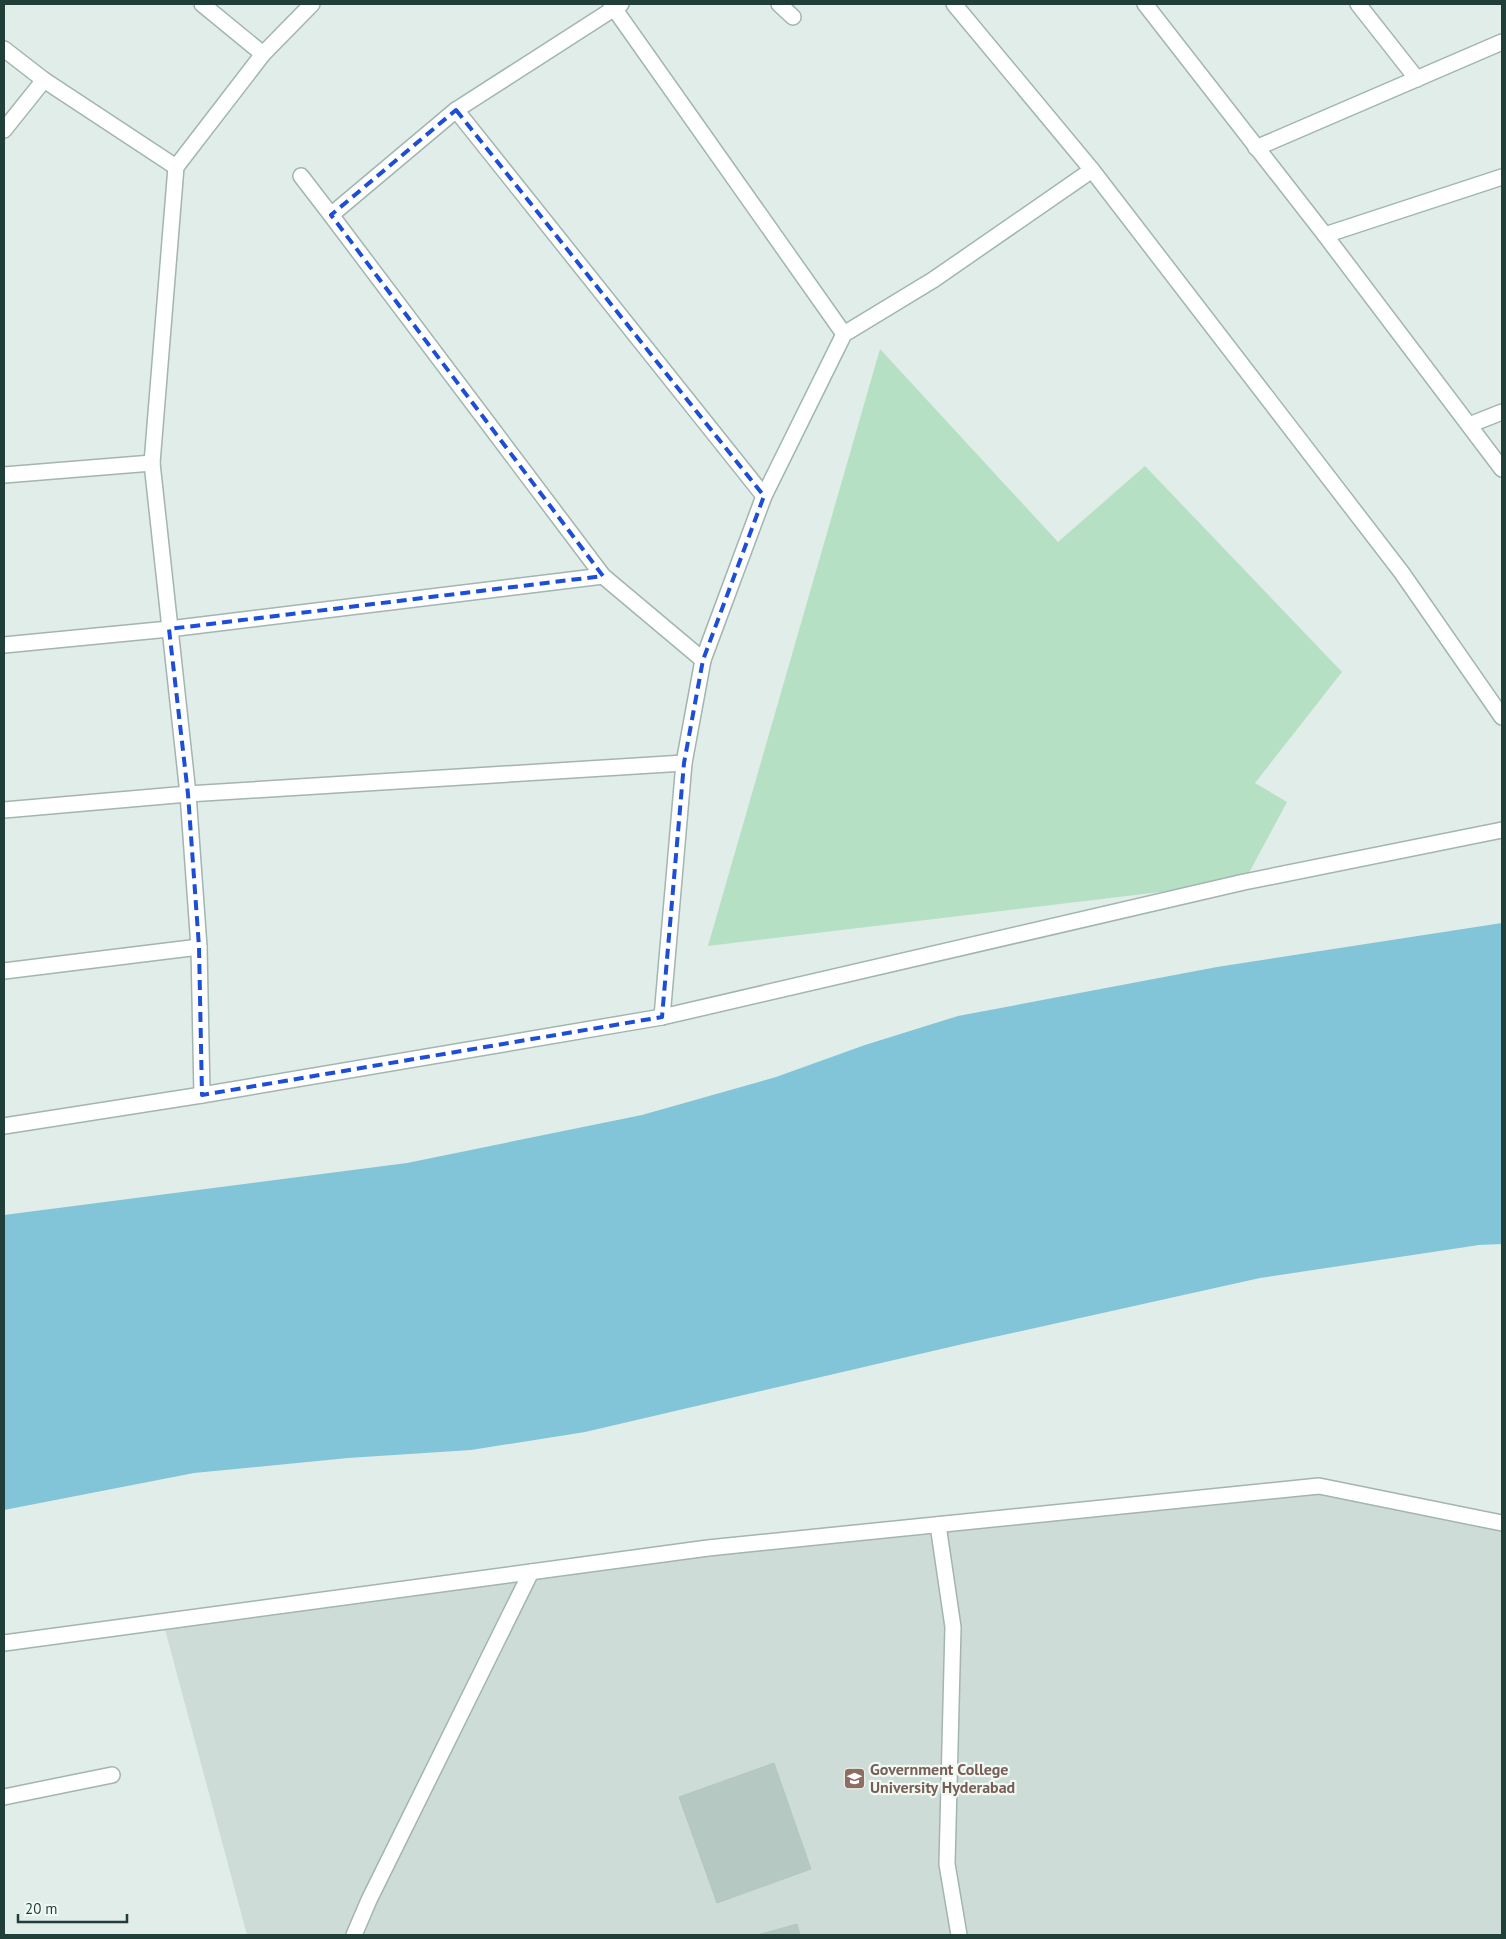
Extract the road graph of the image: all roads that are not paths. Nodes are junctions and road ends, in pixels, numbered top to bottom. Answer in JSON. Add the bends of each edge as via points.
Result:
{"nodes":[{"id":1,"x":202,"y":4,"type":"edge"},
{"id":2,"x":310,"y":4,"type":"edge"},
{"id":3,"x":779,"y":4,"type":"edge"},
{"id":4,"x":954,"y":4,"type":"edge"},
{"id":5,"x":1146,"y":4,"type":"edge"},
{"id":6,"x":1358,"y":4,"type":"edge"},
{"id":7,"x":616,"y":5,"type":"edge"},
{"id":8,"x":793,"y":17,"type":"dead end"},
{"id":9,"x":1502,"y":42,"type":"edge"},
{"id":10,"x":4,"y":49,"type":"edge"},
{"id":11,"x":263,"y":54,"type":"junction"},
{"id":12,"x":1417,"y":79,"type":"junction"},
{"id":13,"x":44,"y":80,"type":"junction"},
{"id":14,"x":456,"y":110,"type":"junction"},
{"id":15,"x":4,"y":130,"type":"edge"},
{"id":16,"x":1256,"y":148,"type":"junction"},
{"id":17,"x":176,"y":167,"type":"junction"},
{"id":18,"x":1092,"y":170,"type":"junction"},
{"id":19,"x":301,"y":176,"type":"dead end"},
{"id":20,"x":1502,"y":176,"type":"edge"},
{"id":21,"x":331,"y":215,"type":"junction"},
{"id":22,"x":1325,"y":235,"type":"junction"},
{"id":23,"x":844,"y":334,"type":"junction"},
{"id":24,"x":1502,"y":412,"type":"edge"},
{"id":25,"x":1469,"y":425,"type":"junction"},
{"id":26,"x":152,"y":464,"type":"junction"},
{"id":27,"x":1502,"y":469,"type":"edge"},
{"id":28,"x":4,"y":474,"type":"edge"},
{"id":29,"x":764,"y":496,"type":"junction"},
{"id":30,"x":603,"y":576,"type":"junction"},
{"id":31,"x":169,"y":630,"type":"junction"},
{"id":32,"x":4,"y":645,"type":"edge"},
{"id":33,"x":703,"y":660,"type":"junction"},
{"id":34,"x":1502,"y":717,"type":"edge"},
{"id":35,"x":684,"y":763,"type":"junction"},
{"id":36,"x":188,"y":794,"type":"junction"},
{"id":37,"x":4,"y":810,"type":"edge"},
{"id":38,"x":1502,"y":830,"type":"edge"},
{"id":39,"x":199,"y":947,"type":"junction"},
{"id":40,"x":4,"y":971,"type":"edge"},
{"id":41,"x":662,"y":1017,"type":"junction"},
{"id":42,"x":202,"y":1095,"type":"junction"},
{"id":43,"x":4,"y":1126,"type":"edge"},
{"id":44,"x":1502,"y":1523,"type":"edge"},
{"id":45,"x":938,"y":1525,"type":"junction"},
{"id":46,"x":531,"y":1572,"type":"junction"},
{"id":47,"x":4,"y":1643,"type":"edge"},
{"id":48,"x":112,"y":1775,"type":"dead end"},
{"id":49,"x":4,"y":1797,"type":"edge"},
{"id":50,"x":354,"y":1935,"type":"edge"},
{"id":51,"x":959,"y":1935,"type":"edge"}],
"edges":[{"from":1,"to":11,"type":"street"},
{"from":2,"to":11,"type":"street"},
{"from":3,"to":8,"type":"street"},
{"from":4,"to":18,"type":"street"},
{"from":5,"to":16,"type":"street"},
{"from":6,"to":12,"type":"street"},
{"from":7,"to":14,"type":"street"},
{"from":7,"to":23,"type":"street"},
{"from":9,"to":12,"type":"street"},
{"from":10,"to":13,"type":"street"},
{"from":11,"to":17,"type":"street"},
{"from":12,"to":16,"type":"street"},
{"from":13,"to":15,"type":"street"},
{"from":13,"to":17,"type":"street"},
{"from":14,"to":21,"type":"street"},
{"from":14,"to":29,"type":"street"},
{"from":16,"to":22,"type":"street"},
{"from":17,"to":26,"type":"street"},
{"from":18,"to":23,"type":"street","via":[[933,280]]},
{"from":18,"to":34,"type":"street","via":[[1402,573]]},
{"from":19,"to":21,"type":"street"},
{"from":20,"to":22,"type":"street"},
{"from":21,"to":30,"type":"street"},
{"from":22,"to":25,"type":"street"},
{"from":23,"to":29,"type":"street"},
{"from":24,"to":25,"type":"street"},
{"from":25,"to":27,"type":"street"},
{"from":26,"to":28,"type":"street"},
{"from":26,"to":31,"type":"street"},
{"from":29,"to":33,"type":"street"},
{"from":30,"to":31,"type":"street"},
{"from":30,"to":33,"type":"street"},
{"from":31,"to":32,"type":"street"},
{"from":31,"to":36,"type":"street"},
{"from":33,"to":35,"type":"street"},
{"from":35,"to":36,"type":"street"},
{"from":35,"to":41,"type":"street"},
{"from":36,"to":37,"type":"street"},
{"from":36,"to":39,"type":"street"},
{"from":38,"to":41,"type":"street","via":[[1244,882]]},
{"from":39,"to":40,"type":"street"},
{"from":39,"to":42,"type":"street"},
{"from":41,"to":42,"type":"street"},
{"from":42,"to":43,"type":"street"},
{"from":44,"to":45,"type":"street","via":[[1319,1486]]},
{"from":45,"to":46,"type":"street","via":[[708,1548]]},
{"from":45,"to":51,"type":"street","via":[[953,1626],[947,1864]]},
{"from":46,"to":47,"type":"street"},
{"from":46,"to":50,"type":"street"},
{"from":48,"to":49,"type":"street"}]}
